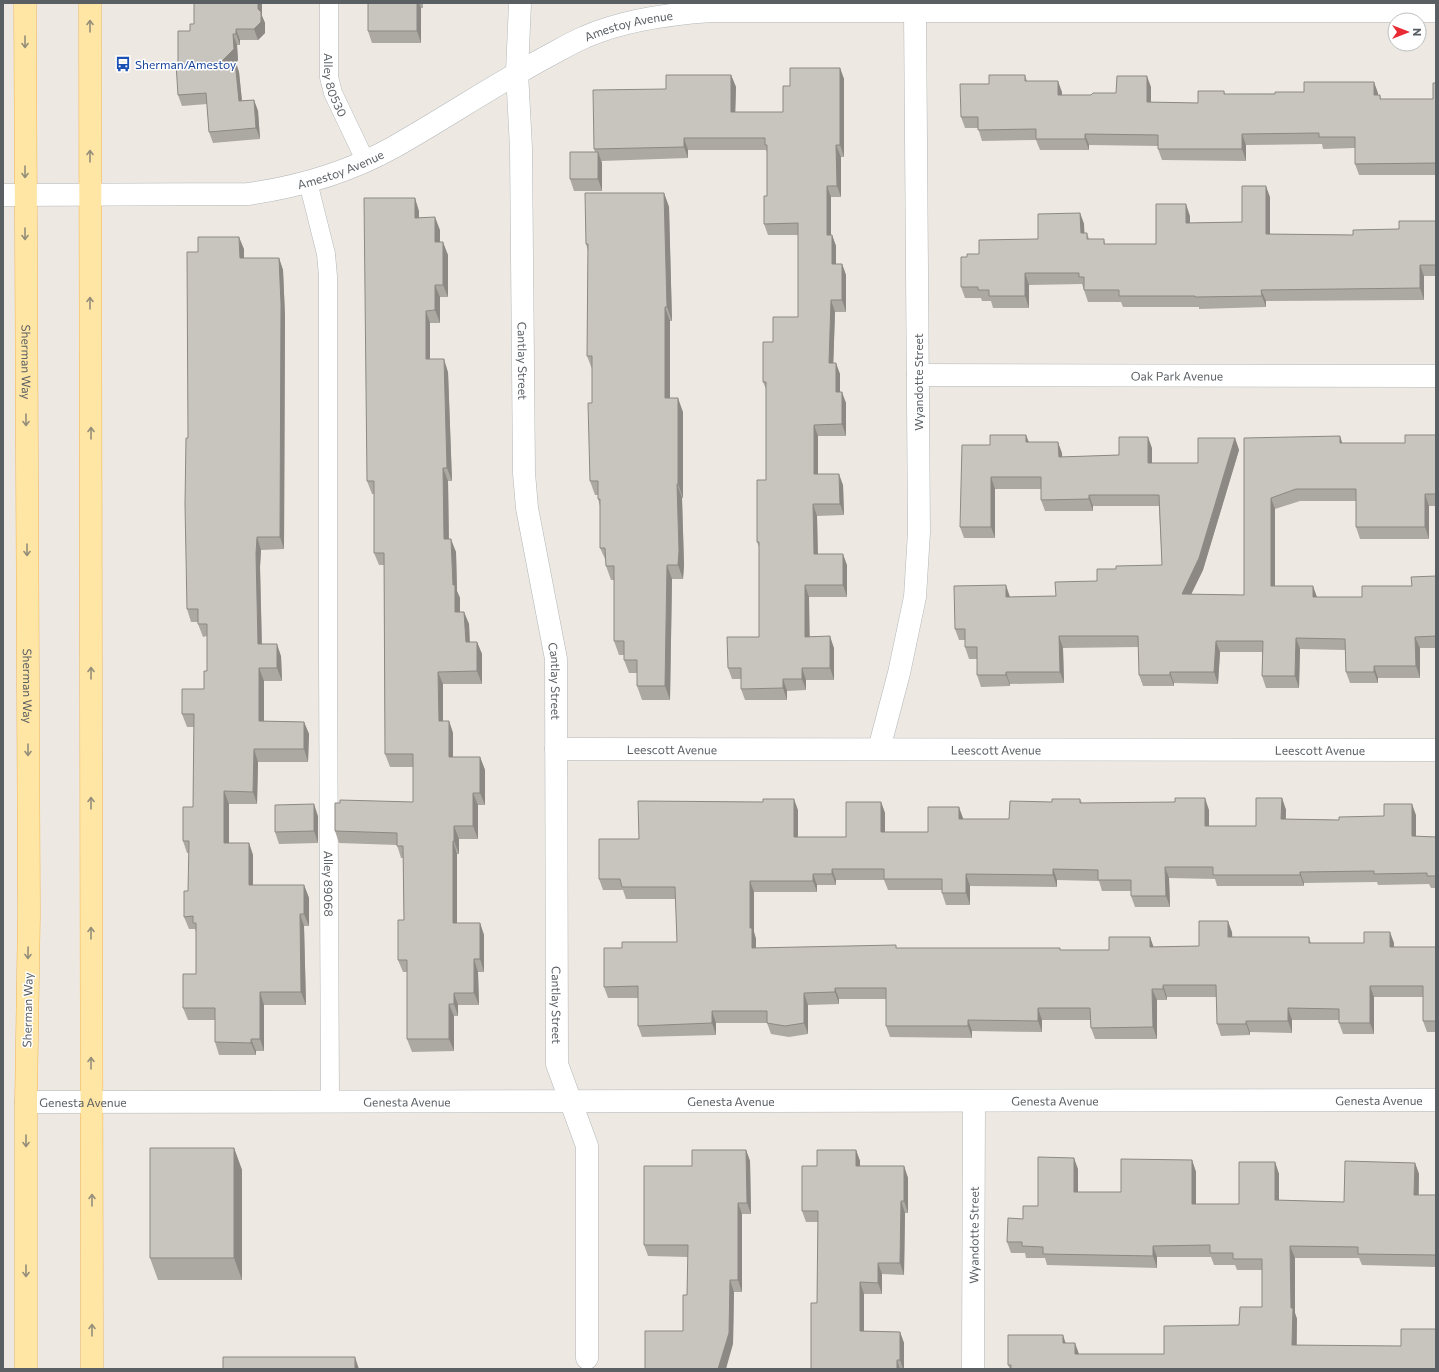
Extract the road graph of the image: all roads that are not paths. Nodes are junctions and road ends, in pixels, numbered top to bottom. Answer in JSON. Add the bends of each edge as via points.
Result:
{"nodes":[{"id":1,"x":25,"y":3,"type":"edge"},
{"id":2,"x":90,"y":3,"type":"edge"},
{"id":3,"x":329,"y":3,"type":"edge"},
{"id":4,"x":520,"y":3,"type":"edge"},
{"id":5,"x":915,"y":10,"type":"junction"},
{"id":6,"x":1436,"y":10,"type":"edge"},
{"id":7,"x":517,"y":72,"type":"junction"},
{"id":8,"x":365,"y":160,"type":"junction"},
{"id":9,"x":308,"y":182,"type":"junction"},
{"id":10,"x":3,"y":194,"type":"edge"},
{"id":11,"x":25,"y":194,"type":"junction"},
{"id":12,"x":90,"y":194,"type":"junction"},
{"id":13,"x":918,"y":375,"type":"junction"},
{"id":14,"x":1436,"y":376,"type":"edge"},
{"id":15,"x":556,"y":749,"type":"junction"},
{"id":16,"x":879,"y":749,"type":"junction"},
{"id":17,"x":1436,"y":750,"type":"edge"},
{"id":18,"x":1436,"y":1100,"type":"edge"},
{"id":19,"x":571,"y":1101,"type":"junction"},
{"id":20,"x":974,"y":1101,"type":"junction"},
{"id":21,"x":26,"y":1102,"type":"junction"},
{"id":22,"x":91,"y":1102,"type":"junction"},
{"id":23,"x":330,"y":1103,"type":"junction"},
{"id":24,"x":587,"y":1358,"type":"dead end"},
{"id":25,"x":26,"y":1369,"type":"edge"},
{"id":26,"x":92,"y":1369,"type":"edge"},
{"id":27,"x":973,"y":1369,"type":"edge"}],
"edges":[{"from":1,"to":11,"type":"main road","name":"Sherman Way","one_way":true},
{"from":12,"to":2,"type":"main road","one_way":true},
{"from":3,"to":8,"type":"lane","name":"Alley 80530","via":[[329,77],[333,93]]},
{"from":4,"to":7,"type":"street","name":"Cantlay Street"},
{"from":5,"to":6,"type":"street","name":"Amestoy Avenue"},
{"from":5,"to":7,"type":"street","name":"Amestoy Avenue","via":[[711,11],[680,14],[620,25],[585,37]]},
{"from":5,"to":13,"type":"street","name":"Wyandotte Street"},
{"from":7,"to":8,"type":"street","name":"Amestoy Avenue","via":[[393,148]]},
{"from":7,"to":15,"type":"street","name":"Cantlay Street","via":[[521,148],[524,473],[527,508],[556,658]]},
{"from":8,"to":9,"type":"street","name":"Amestoy Avenue"},
{"from":9,"to":12,"type":"street","name":"Amestoy Avenue","via":[[285,189],[248,194]]},
{"from":9,"to":23,"type":"lane","name":"Alley 89068","via":[[326,254],[328,276]]},
{"from":10,"to":11,"type":"street","name":"Amestoy Avenue"},
{"from":11,"to":12,"type":"street","name":"Amestoy Avenue"},
{"from":11,"to":21,"type":"main road","name":"Sherman Way","one_way":true,"via":[[29,906]]},
{"from":22,"to":12,"type":"main road","one_way":true},
{"from":13,"to":14,"type":"street","name":"Oak Park Avenue"},
{"from":13,"to":16,"type":"street","name":"Wyandotte Street","via":[[919,532],[915,597]]},
{"from":15,"to":16,"type":"street","name":"Leescott Avenue"},
{"from":15,"to":19,"type":"street","name":"Cantlay Street","via":[[557,1064]]},
{"from":16,"to":17,"type":"street","name":"Leescott Avenue"},
{"from":18,"to":20,"type":"street","name":"Genesta Avenue"},
{"from":19,"to":20,"type":"street","name":"Genesta Avenue"},
{"from":19,"to":23,"type":"street","name":"Genesta Avenue"},
{"from":19,"to":24,"type":"street","name":"Cantlay Street","via":[[587,1146]]},
{"from":20,"to":27,"type":"street","name":"Wyandotte Street"},
{"from":21,"to":22,"type":"street","name":"Genesta Avenue"},
{"from":21,"to":25,"type":"main road","name":"Sherman Way","one_way":true},
{"from":22,"to":23,"type":"street","name":"Genesta Avenue"},
{"from":26,"to":22,"type":"main road","one_way":true}]}
